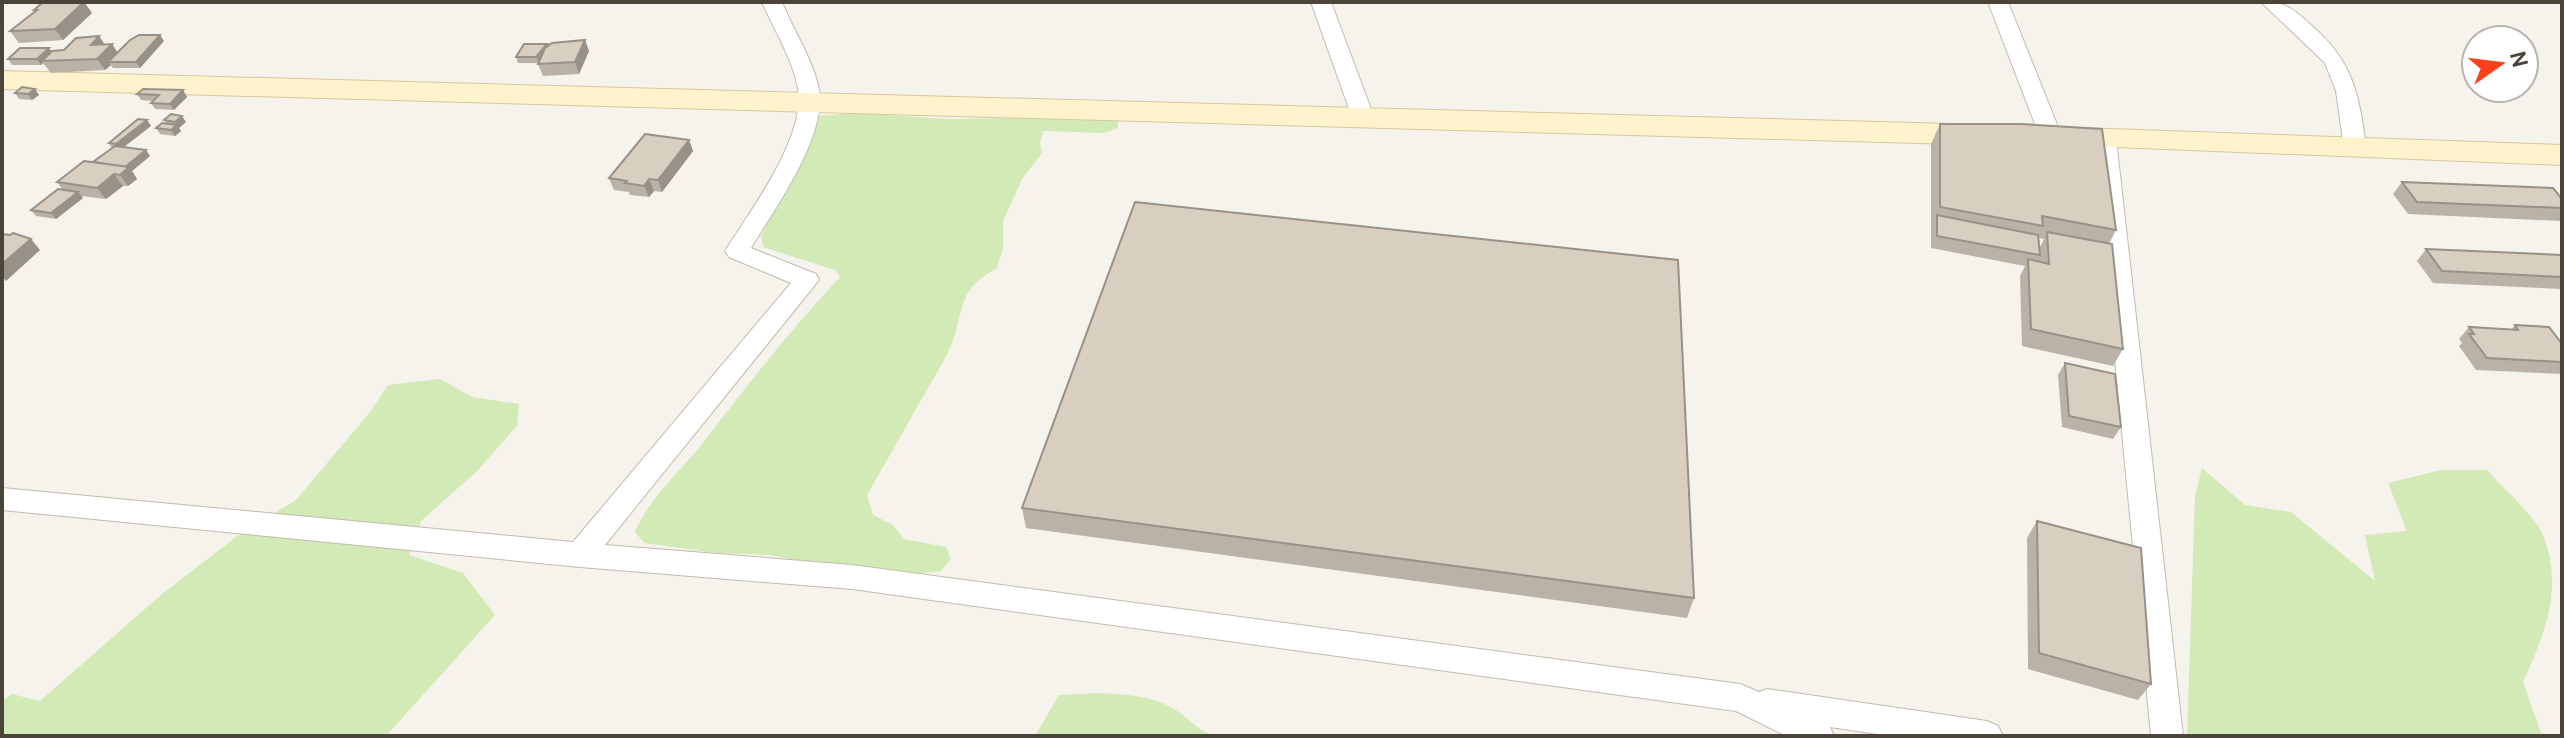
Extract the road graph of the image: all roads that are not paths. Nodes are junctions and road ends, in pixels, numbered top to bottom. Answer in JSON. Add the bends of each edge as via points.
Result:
{"nodes":[{"id":1,"x":772,"y":2,"type":"edge"},
{"id":2,"x":1321,"y":2,"type":"edge"},
{"id":3,"x":1998,"y":2,"type":"edge"},
{"id":4,"x":2271,"y":2,"type":"edge"},
{"id":5,"x":2,"y":80,"type":"edge"},
{"id":6,"x":810,"y":103,"type":"junction"},
{"id":7,"x":1363,"y":117,"type":"junction"},
{"id":8,"x":2051,"y":137,"type":"junction"},
{"id":9,"x":2105,"y":139,"type":"junction"},
{"id":10,"x":2355,"y":147,"type":"junction"},
{"id":11,"x":2562,"y":155,"type":"edge"},
{"id":12,"x":2,"y":499,"type":"edge"},
{"id":13,"x":580,"y":555,"type":"junction"},
{"id":14,"x":1740,"y":698,"type":"junction"},
{"id":15,"x":1818,"y":736,"type":"edge"},
{"id":16,"x":1987,"y":736,"type":"edge"},
{"id":17,"x":2167,"y":736,"type":"edge"}],
"edges":[{"from":1,"to":6,"type":"street"},
{"from":2,"to":7,"type":"street"},
{"from":3,"to":8,"type":"street"},
{"from":4,"to":10,"type":"street","via":[[2336,64]]},
{"from":5,"to":6,"type":"street"},
{"from":6,"to":7,"type":"street"},
{"from":6,"to":13,"type":"street","via":[[808,120],[777,183],[737,251],[807,280]]},
{"from":7,"to":8,"type":"street"},
{"from":8,"to":9,"type":"street"},
{"from":9,"to":10,"type":"street"},
{"from":9,"to":17,"type":"street"},
{"from":10,"to":11,"type":"street"},
{"from":12,"to":13,"type":"street"},
{"from":13,"to":14,"type":"street","via":[[852,577]]},
{"from":14,"to":15,"type":"street"},
{"from":14,"to":16,"type":"street"}]}
